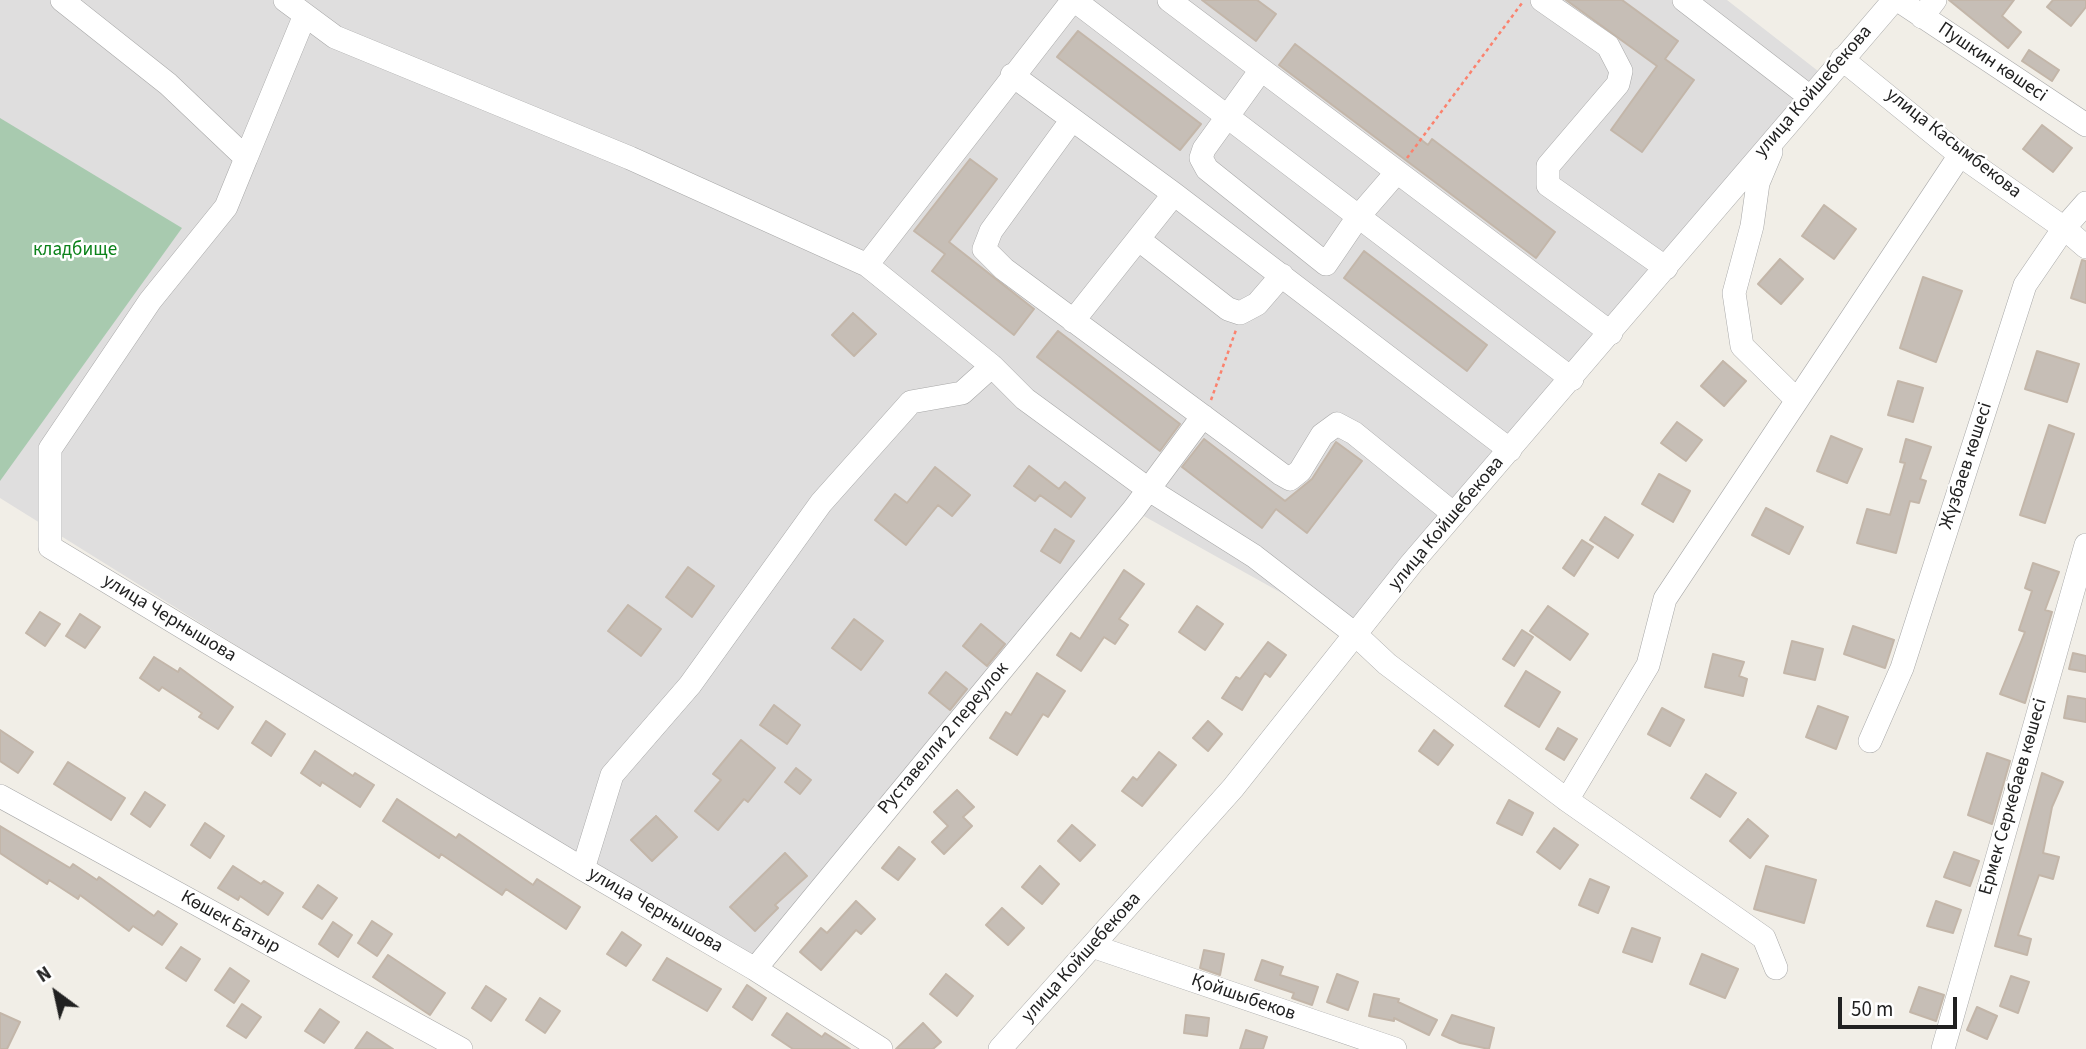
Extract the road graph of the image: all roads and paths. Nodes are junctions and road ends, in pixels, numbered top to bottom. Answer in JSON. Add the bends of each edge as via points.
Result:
{"nodes":[{"id":1,"x":62,"y":0,"type":"edge"},
{"id":2,"x":285,"y":0,"type":"edge"},
{"id":3,"x":1074,"y":0,"type":"edge"},
{"id":4,"x":1169,"y":0,"type":"edge"},
{"id":5,"x":1524,"y":0,"type":"edge"},
{"id":6,"x":1542,"y":0,"type":"edge"},
{"id":7,"x":1684,"y":0,"type":"edge"},
{"id":8,"x":1896,"y":0,"type":"edge"},
{"id":9,"x":1928,"y":8,"type":"edge"},
{"id":10,"x":305,"y":15,"type":"junction"},
{"id":11,"x":1842,"y":59,"type":"junction"},
{"id":12,"x":1261,"y":70,"type":"junction"},
{"id":13,"x":1012,"y":75,"type":"junction"},
{"id":14,"x":1810,"y":97,"type":"junction"},
{"id":15,"x":1228,"y":117,"type":"junction"},
{"id":16,"x":1071,"y":121,"type":"junction"},
{"id":17,"x":2086,"y":125,"type":"edge"},
{"id":18,"x":1780,"y":130,"type":"junction"},
{"id":19,"x":1960,"y":155,"type":"junction"},
{"id":20,"x":246,"y":158,"type":"junction"},
{"id":21,"x":1397,"y":172,"type":"junction"},
{"id":22,"x":1174,"y":194,"type":"junction"},
{"id":23,"x":2086,"y":203,"type":"edge"},
{"id":24,"x":1358,"y":216,"type":"junction"},
{"id":25,"x":2064,"y":228,"type":"junction"},
{"id":26,"x":1138,"y":239,"type":"junction"},
{"id":27,"x":2086,"y":247,"type":"edge"},
{"id":28,"x":1326,"y":264,"type":"junction"},
{"id":29,"x":867,"y":265,"type":"junction"},
{"id":30,"x":1666,"y":268,"type":"junction"},
{"id":31,"x":1282,"y":275,"type":"junction"},
{"id":32,"x":1302,"y":292,"type":"junction"},
{"id":33,"x":1240,"y":313,"type":"junction"},
{"id":34,"x":1073,"y":320,"type":"junction"},
{"id":35,"x":1611,"y":333,"type":"junction"},
{"id":36,"x":992,"y":366,"type":"junction"},
{"id":37,"x":1572,"y":379,"type":"junction"},
{"id":38,"x":1797,"y":400,"type":"junction"},
{"id":39,"x":1203,"y":416,"type":"junction"},
{"id":40,"x":1510,"y":450,"type":"junction"},
{"id":41,"x":1148,"y":489,"type":"junction"},
{"id":42,"x":1454,"y":514,"type":"junction"},
{"id":43,"x":2086,"y":545,"type":"edge"},
{"id":44,"x":1355,"y":634,"type":"junction"},
{"id":45,"x":1870,"y":741,"type":"dead end"},
{"id":46,"x":0,"y":796,"type":"edge"},
{"id":47,"x":1567,"y":800,"type":"junction"},
{"id":48,"x":583,"y":869,"type":"junction"},
{"id":49,"x":1092,"y":946,"type":"junction"},
{"id":50,"x":1776,"y":968,"type":"dead end"},
{"id":51,"x":755,"y":969,"type":"junction"},
{"id":52,"x":461,"y":1049,"type":"edge"},
{"id":53,"x":881,"y":1049,"type":"edge"},
{"id":54,"x":1000,"y":1049,"type":"edge"},
{"id":55,"x":1395,"y":1049,"type":"edge"},
{"id":56,"x":1943,"y":1049,"type":"edge"}],
"edges":[{"from":1,"to":20,"type":"street","via":[[168,84]]},
{"from":2,"to":10,"type":"street"},
{"from":3,"to":13,"type":"street"},
{"from":3,"to":15,"type":"street"},
{"from":4,"to":12,"type":"street"},
{"from":5,"to":21,"type":"path"},
{"from":6,"to":30,"type":"street","via":[[1608,46],[1621,71],[1618,84],[1548,166],[1548,185]]},
{"from":7,"to":14,"type":"street"},
{"from":8,"to":9,"type":"street","name":"Пушкин көшесі"},
{"from":8,"to":11,"type":"street","name":"улица Койшебекова"},
{"from":9,"to":17,"type":"street","name":"Пушкин көшесі"},
{"from":10,"to":20,"type":"street"},
{"from":10,"to":29,"type":"street","via":[[335,37],[630,158]]},
{"from":11,"to":14,"type":"street","name":"улица Койшебекова"},
{"from":11,"to":19,"type":"street","name":"улица Касымбекова"},
{"from":12,"to":15,"type":"street"},
{"from":12,"to":21,"type":"street"},
{"from":13,"to":16,"type":"street"},
{"from":13,"to":29,"type":"street"},
{"from":14,"to":18,"type":"street","name":"улица Койшебекова"},
{"from":15,"to":24,"type":"street"},
{"from":15,"to":28,"type":"street","via":[[1204,149],[1201,158],[1208,169]]},
{"from":16,"to":22,"type":"street"},
{"from":16,"to":34,"type":"street","via":[[991,231],[984,249]]},
{"from":18,"to":30,"type":"street","name":"улица Койшебекова"},
{"from":18,"to":38,"type":"street","via":[[1758,183],[1734,293],[1742,346]]},
{"from":19,"to":25,"type":"street","name":"улица Касымбекова"},
{"from":19,"to":38,"type":"street"},
{"from":20,"to":48,"type":"street","name":"улица Чернышова","via":[[226,207],[150,301],[50,449],[50,547]]},
{"from":21,"to":24,"type":"street"},
{"from":21,"to":35,"type":"street"},
{"from":22,"to":26,"type":"street"},
{"from":22,"to":31,"type":"street"},
{"from":23,"to":25,"type":"street","name":"Жүзбаев көшесі"},
{"from":24,"to":28,"type":"street"},
{"from":24,"to":37,"type":"street"},
{"from":25,"to":27,"type":"street","name":"улица Касымбекова"},
{"from":25,"to":45,"type":"street","name":"Жүзбаев көшесі","via":[[2025,285],[1902,668]]},
{"from":26,"to":33,"type":"street","via":[[1228,309]]},
{"from":26,"to":34,"type":"street"},
{"from":28,"to":32,"type":"street"},
{"from":29,"to":36,"type":"street"},
{"from":30,"to":35,"type":"street","name":"улица Койшебекова"},
{"from":31,"to":32,"type":"street"},
{"from":31,"to":33,"type":"street","via":[[1257,304]]},
{"from":32,"to":40,"type":"street"},
{"from":33,"to":39,"type":"path"},
{"from":34,"to":39,"type":"street"},
{"from":35,"to":37,"type":"street","name":"улица Койшебекова"},
{"from":36,"to":41,"type":"street","via":[[1025,399]]},
{"from":36,"to":48,"type":"street","via":[[962,393],[911,401],[821,503],[690,685],[612,775]]},
{"from":37,"to":40,"type":"street","name":"улица Койшебекова"},
{"from":38,"to":47,"type":"street","via":[[1665,599],[1648,665]]},
{"from":39,"to":41,"type":"street","name":"Руставелли 2 переулок"},
{"from":39,"to":42,"type":"street","via":[[1290,479],[1322,435],[1337,424]]},
{"from":40,"to":42,"type":"street","name":"улица Койшебекова"},
{"from":41,"to":44,"type":"street","via":[[1254,556]]},
{"from":41,"to":51,"type":"street","name":"Руставелли 2 переулок"},
{"from":42,"to":44,"type":"street","name":"улица Койшебекова"},
{"from":43,"to":56,"type":"street","name":"Ермек Серкебаев көшесі"},
{"from":44,"to":47,"type":"street","via":[[1387,664]]},
{"from":44,"to":49,"type":"street","name":"улица Койшебекова","via":[[1233,788]]},
{"from":46,"to":52,"type":"street","name":"Көшек Батыр"},
{"from":47,"to":50,"type":"street","via":[[1764,938]]},
{"from":48,"to":51,"type":"street","name":"улица Чернышова"},
{"from":49,"to":54,"type":"street","name":"улица Койшебекова"},
{"from":49,"to":55,"type":"street","name":"Қойшыбеков"},
{"from":51,"to":53,"type":"street","name":"улица Чернышова"}]}
